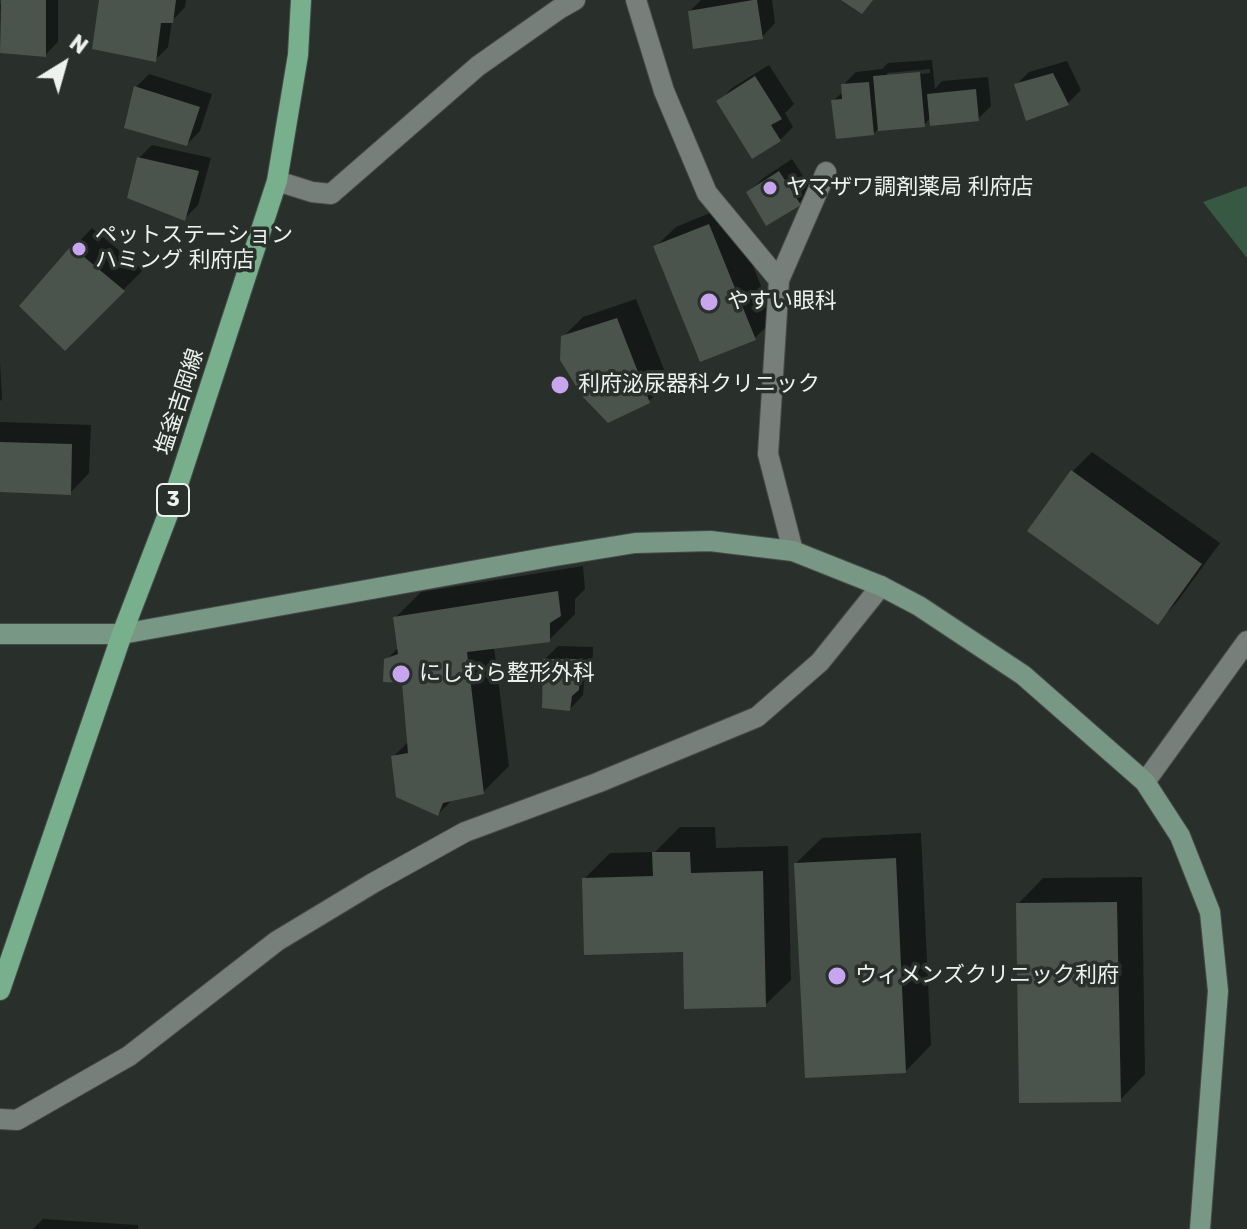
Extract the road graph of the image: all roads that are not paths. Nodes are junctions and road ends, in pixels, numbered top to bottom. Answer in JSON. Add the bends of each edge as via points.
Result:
{"nodes":[{"id":1,"x":301,"y":0,"type":"edge"},
{"id":2,"x":636,"y":0,"type":"edge"},
{"id":3,"x":564,"y":3,"type":"edge"},
{"id":4,"x":826,"y":172,"type":"dead end"},
{"id":5,"x":277,"y":181,"type":"junction"},
{"id":6,"x":779,"y":280,"type":"junction"},
{"id":7,"x":793,"y":551,"type":"junction"},
{"id":8,"x":881,"y":586,"type":"junction"},
{"id":9,"x":0,"y":634,"type":"edge"},
{"id":10,"x":122,"y":634,"type":"junction"},
{"id":11,"x":1247,"y":641,"type":"edge"},
{"id":12,"x":1145,"y":782,"type":"junction"},
{"id":13,"x":0,"y":990,"type":"edge"},
{"id":14,"x":0,"y":1119,"type":"edge"},
{"id":15,"x":1200,"y":1229,"type":"edge"}],
"edges":[{"from":1,"to":5,"type":"main road","name":"塩釜吉岡線","number":"3","via":[[298,55]]},
{"from":2,"to":6,"type":"street","via":[[664,91],[707,193]]},
{"from":3,"to":5,"type":"street","via":[[478,66],[331,194]]},
{"from":4,"to":6,"type":"street"},
{"from":5,"to":10,"type":"main road","name":"塩釜吉岡線","number":"3","via":[[170,509]]},
{"from":6,"to":7,"type":"street","via":[[768,454]]},
{"from":7,"to":8,"type":"street"},
{"from":7,"to":10,"type":"street","via":[[710,541],[635,543]]},
{"from":8,"to":12,"type":"street","via":[[1023,675]]},
{"from":8,"to":14,"type":"street","via":[[820,662],[757,717],[465,832],[277,941],[129,1056],[17,1120]]},
{"from":9,"to":10,"type":"street"},
{"from":10,"to":13,"type":"main road","name":"塩釜吉岡線","number":"3"},
{"from":11,"to":12,"type":"street"},
{"from":12,"to":15,"type":"street","via":[[1180,836],[1210,912],[1218,991]]}]}
